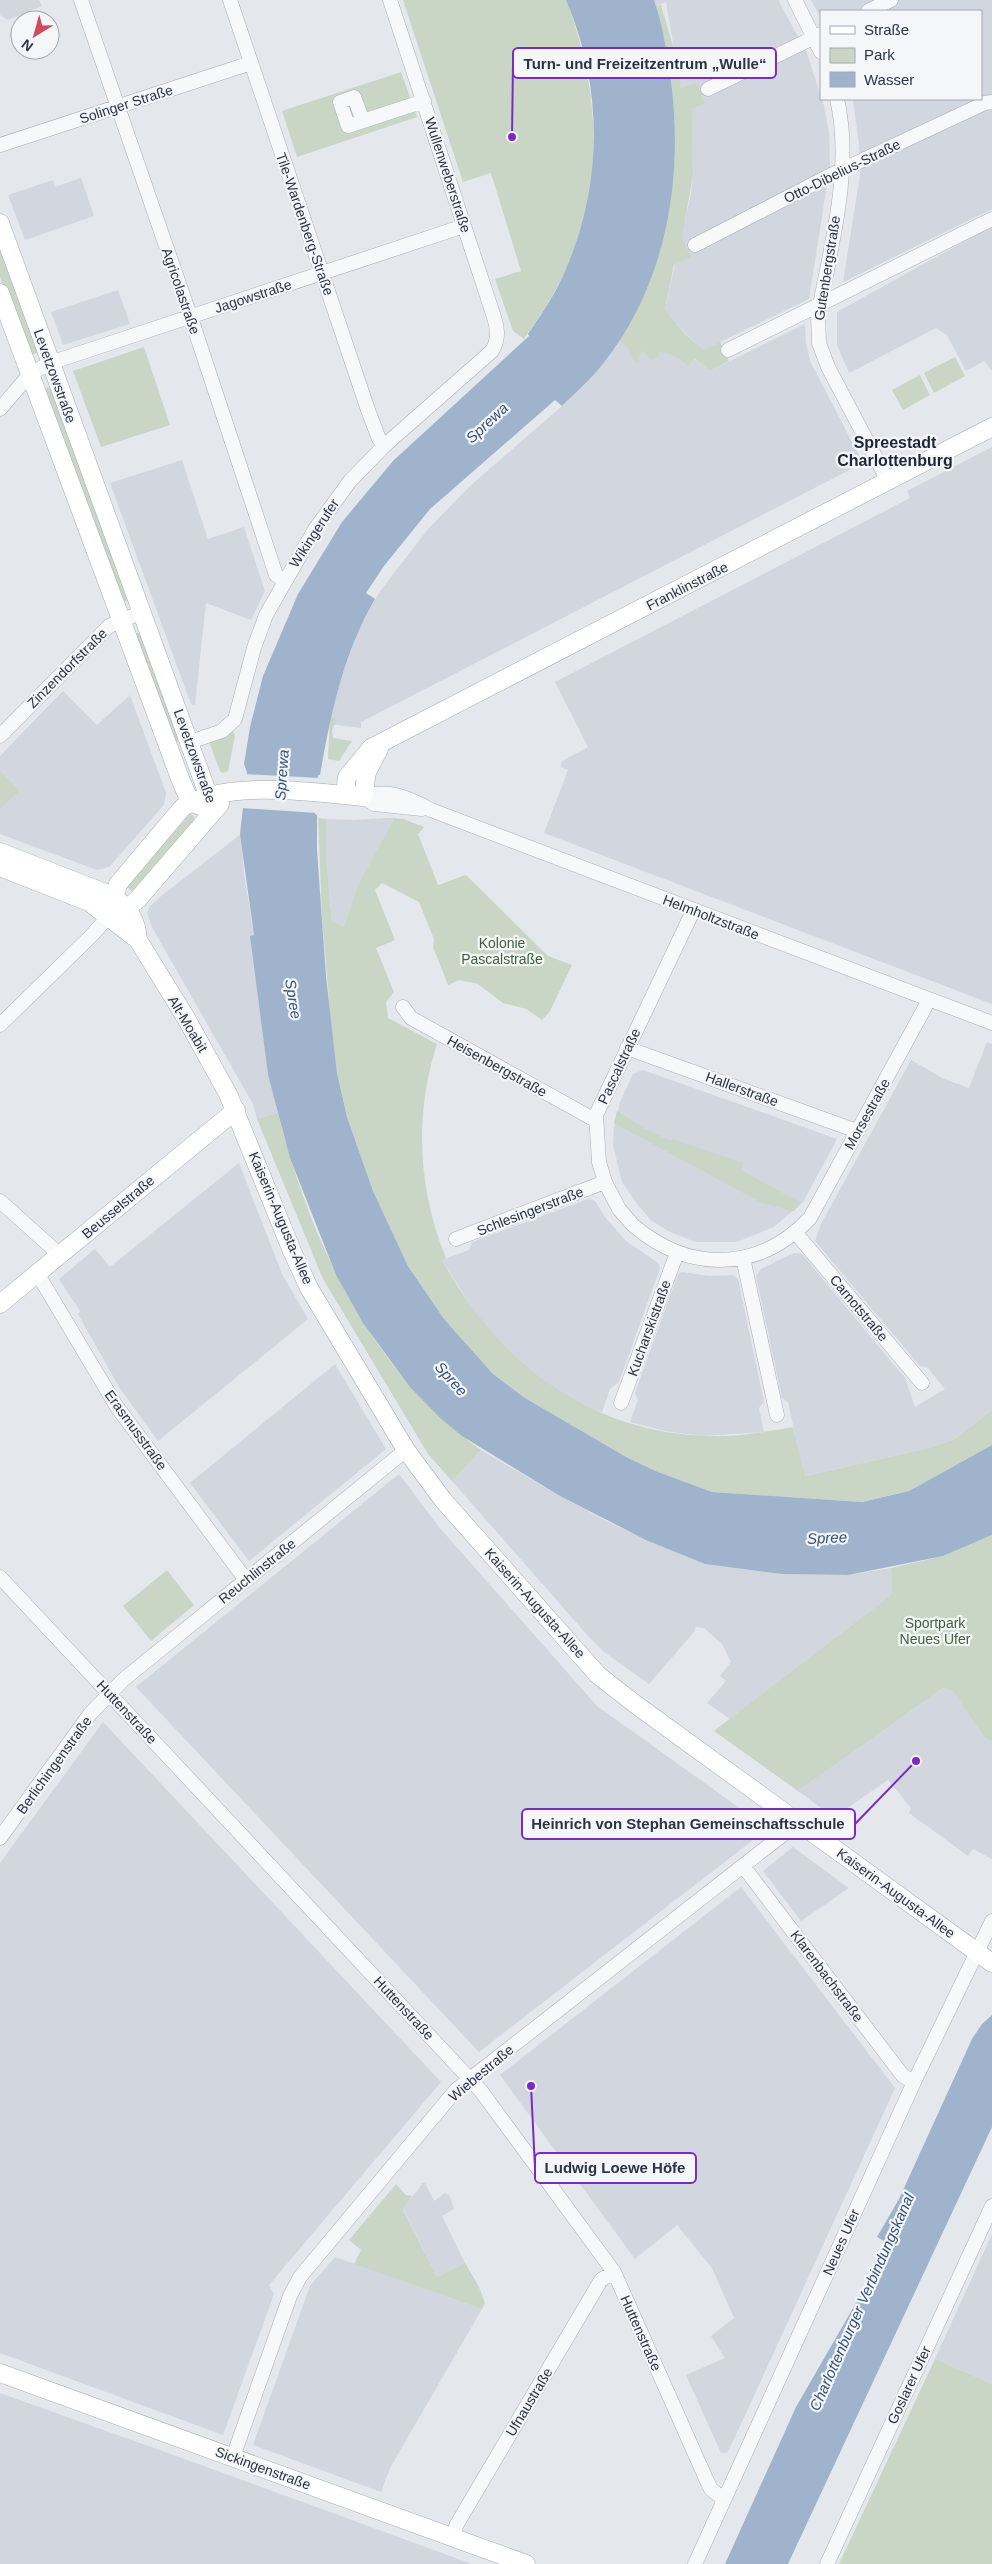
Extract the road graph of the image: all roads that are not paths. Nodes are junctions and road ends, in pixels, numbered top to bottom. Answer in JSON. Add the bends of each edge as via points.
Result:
{"nodes":[{"id":1,"x":81,"y":0,"type":"edge"},
{"id":2,"x":230,"y":0,"type":"edge"},
{"id":3,"x":390,"y":0,"type":"edge"},
{"id":4,"x":795,"y":0,"type":"edge"},
{"id":5,"x":891,"y":0,"type":"edge"},
{"id":6,"x":870,"y":10,"type":"edge"},
{"id":7,"x":818,"y":35,"type":"edge"},
{"id":8,"x":251,"y":63,"type":"junction"},
{"id":9,"x":708,"y":89,"type":"dead end"},
{"id":10,"x":837,"y":100,"type":"edge"},
{"id":11,"x":424,"y":101,"type":"junction"},
{"id":12,"x":992,"y":102,"type":"edge"},
{"id":13,"x":117,"y":107,"type":"junction"},
{"id":14,"x":363,"y":121,"type":"dead end"},
{"id":15,"x":0,"y":145,"type":"edge"},
{"id":16,"x":844,"y":169,"type":"junction"},
{"id":17,"x":992,"y":219,"type":"edge"},
{"id":18,"x":0,"y":223,"type":"edge"},
{"id":19,"x":464,"y":226,"type":"junction"},
{"id":20,"x":695,"y":245,"type":"dead end"},
{"id":21,"x":322,"y":273,"type":"junction"},
{"id":22,"x":0,"y":292,"type":"edge"},
{"id":23,"x":820,"y":305,"type":"junction"},
{"id":24,"x":190,"y":317,"type":"junction"},
{"id":25,"x":728,"y":350,"type":"dead end"},
{"id":26,"x":492,"y":351,"type":"joint"},
{"id":27,"x":50,"y":363,"type":"junction"},
{"id":28,"x":30,"y":374,"type":"junction"},
{"id":29,"x":0,"y":409,"type":"edge"},
{"id":30,"x":992,"y":427,"type":"edge"},
{"id":31,"x":384,"y":446,"type":"junction"},
{"id":32,"x":888,"y":481,"type":"junction"},
{"id":33,"x":284,"y":580,"type":"junction"},
{"id":34,"x":142,"y":612,"type":"junction"},
{"id":35,"x":121,"y":621,"type":"junction"},
{"id":36,"x":0,"y":736,"type":"edge"},
{"id":37,"x":190,"y":742,"type":"junction"},
{"id":38,"x":381,"y":745,"type":"junction"},
{"id":39,"x":169,"y":750,"type":"junction"},
{"id":40,"x":345,"y":795,"type":"junction"},
{"id":41,"x":363,"y":796,"type":"junction"},
{"id":42,"x":190,"y":802,"type":"junction"},
{"id":43,"x":212,"y":803,"type":"junction"},
{"id":44,"x":0,"y":852,"type":"edge"},
{"id":45,"x":0,"y":867,"type":"edge"},
{"id":46,"x":113,"y":896,"type":"junction"},
{"id":47,"x":128,"y":908,"type":"junction"},
{"id":48,"x":693,"y":911,"type":"junction"},
{"id":49,"x":109,"y":916,"type":"junction"},
{"id":50,"x":138,"y":940,"type":"junction"},
{"id":51,"x":929,"y":1000,"type":"junction"},
{"id":52,"x":403,"y":1007,"type":"dead end"},
{"id":53,"x":992,"y":1023,"type":"edge"},
{"id":54,"x":0,"y":1025,"type":"edge"},
{"id":55,"x":627,"y":1048,"type":"junction"},
{"id":56,"x":236,"y":1110,"type":"junction"},
{"id":57,"x":595,"y":1120,"type":"junction"},
{"id":58,"x":857,"y":1131,"type":"junction"},
{"id":59,"x":605,"y":1182,"type":"junction"},
{"id":60,"x":0,"y":1201,"type":"edge"},
{"id":61,"x":799,"y":1229,"type":"junction"},
{"id":62,"x":456,"y":1239,"type":"dead end"},
{"id":63,"x":677,"y":1253,"type":"junction"},
{"id":64,"x":60,"y":1255,"type":"junction"},
{"id":65,"x":743,"y":1258,"type":"junction"},
{"id":66,"x":37,"y":1273,"type":"junction"},
{"id":67,"x":0,"y":1304,"type":"edge"},
{"id":68,"x":922,"y":1383,"type":"dead end"},
{"id":69,"x":621,"y":1403,"type":"dead end"},
{"id":70,"x":776,"y":1415,"type":"dead end"},
{"id":71,"x":406,"y":1450,"type":"junction"},
{"id":72,"x":0,"y":1576,"type":"edge"},
{"id":73,"x":246,"y":1580,"type":"junction"},
{"id":74,"x":110,"y":1694,"type":"junction"},
{"id":75,"x":799,"y":1822,"type":"junction"},
{"id":76,"x":0,"y":1838,"type":"edge"},
{"id":77,"x":742,"y":1866,"type":"junction"},
{"id":78,"x":992,"y":1921,"type":"edge"},
{"id":79,"x":987,"y":1959,"type":"edge"},
{"id":80,"x":470,"y":2079,"type":"junction"},
{"id":81,"x":914,"y":2082,"type":"junction"},
{"id":82,"x":992,"y":2206,"type":"edge"},
{"id":83,"x":614,"y":2272,"type":"junction"},
{"id":84,"x":0,"y":2373,"type":"edge"},
{"id":85,"x":233,"y":2457,"type":"junction"},
{"id":86,"x":723,"y":2499,"type":"junction"},
{"id":87,"x":452,"y":2537,"type":"junction"},
{"id":88,"x":526,"y":2564,"type":"edge"},
{"id":89,"x":695,"y":2564,"type":"edge"},
{"id":90,"x":827,"y":2564,"type":"edge"}],
"edges":[{"from":1,"to":13,"type":"street","name":"Agricolastraße"},
{"from":2,"to":8,"type":"street","name":"Tile-Wardenberg-Straße"},
{"from":3,"to":11,"type":"street","name":"Wullenweberstraße"},
{"from":4,"to":7,"type":"street"},
{"from":5,"to":6,"type":"street"},
{"from":7,"to":9,"type":"street"},
{"from":8,"to":13,"type":"street","name":"Solinger Straße"},
{"from":8,"to":21,"type":"street","name":"Tile-Wardenberg-Straße"},
{"from":10,"to":16,"type":"street","name":"Gutenbergstraße"},
{"from":11,"to":14,"type":"street"},
{"from":11,"to":19,"type":"street","name":"Wullenweberstraße"},
{"from":12,"to":16,"type":"street","name":"Otto-Dibelius-Straße"},
{"from":13,"to":15,"type":"street","name":"Solinger Straße"},
{"from":13,"to":24,"type":"street","name":"Agricolastraße"},
{"from":16,"to":20,"type":"street","name":"Otto-Dibelius-Straße"},
{"from":16,"to":23,"type":"street","name":"Gutenbergstraße"},
{"from":17,"to":23,"type":"street"},
{"from":18,"to":27,"type":"main road","name":"Levetzowstraße"},
{"from":19,"to":21,"type":"street","name":"Jagowstraße"},
{"from":19,"to":26,"type":"street","name":"Wullenweberstraße","via":[[497,330],[497,343]]},
{"from":21,"to":24,"type":"street","name":"Jagowstraße"},
{"from":21,"to":31,"type":"street","name":"Tile-Wardenberg-Straße"},
{"from":22,"to":28,"type":"main road","name":"Levetzowstraße"},
{"from":23,"to":25,"type":"street"},
{"from":23,"to":32,"type":"street","name":"Gutenbergstraße","via":[[818,335],[828,366]]},
{"from":24,"to":27,"type":"street","name":"Jagowstraße"},
{"from":24,"to":33,"type":"street","name":"Agricolastraße","via":[[276,575]]},
{"from":26,"to":31,"type":"street","name":"Wikingerufer"},
{"from":27,"to":28,"type":"street","name":"Jagowstraße"},
{"from":27,"to":34,"type":"main road","name":"Levetzowstraße"},
{"from":28,"to":29,"type":"street","name":"Jagowstraße"},
{"from":28,"to":35,"type":"main road","name":"Levetzowstraße"},
{"from":30,"to":32,"type":"main road","name":"Franklinstraße"},
{"from":31,"to":33,"type":"street","name":"Wikingerufer","via":[[350,481],[328,510]]},
{"from":32,"to":38,"type":"main road","name":"Franklinstraße"},
{"from":33,"to":37,"type":"street","name":"Wikingerufer","via":[[254,648],[235,719],[222,731]]},
{"from":34,"to":35,"type":"street","name":"Zinzendorfstraße"},
{"from":34,"to":37,"type":"main road","name":"Levetzowstraße"},
{"from":35,"to":36,"type":"street","name":"Zinzendorfstraße","via":[[109,626]]},
{"from":35,"to":39,"type":"main road","name":"Levetzowstraße"},
{"from":37,"to":39,"type":"main road"},
{"from":37,"to":43,"type":"main road","name":"Levetzowstraße"},
{"from":38,"to":40,"type":"main road","name":"Franklinstraße","via":[[371,748],[350,773]]},
{"from":38,"to":41,"type":"main road","via":[[367,772]]},
{"from":39,"to":42,"type":"main road","name":"Levetzowstraße"},
{"from":40,"to":41,"type":"main road","name":"Helmholtzstraße"},
{"from":40,"to":43,"type":"main road","name":"Helmholtzstraße","via":[[237,790]]},
{"from":41,"to":48,"type":"street","name":"Helmholtzstraße","via":[[374,792],[410,798],[431,810]]},
{"from":42,"to":43,"type":"main road","name":"Levetzowstraße"},
{"from":42,"to":46,"type":"main road","via":[[122,878]]},
{"from":43,"to":47,"type":"main road"},
{"from":44,"to":46,"type":"main road","name":"Alt-Moabit"},
{"from":45,"to":49,"type":"main road","name":"Alt-Moabit","via":[[89,902]]},
{"from":46,"to":47,"type":"main road","name":"Alt-Moabit"},
{"from":46,"to":49,"type":"main road"},
{"from":47,"to":49,"type":"main road"},
{"from":47,"to":50,"type":"main road","name":"Alt-Moabit"},
{"from":48,"to":51,"type":"street","name":"Helmholtzstraße"},
{"from":48,"to":55,"type":"street","name":"Pascalstraße"},
{"from":49,"to":50,"type":"main road","name":"Alt-Moabit"},
{"from":49,"to":54,"type":"street"},
{"from":50,"to":56,"type":"main road","name":"Alt-Moabit","via":[[186,1018]]},
{"from":51,"to":53,"type":"street","name":"Helmholtzstraße"},
{"from":51,"to":58,"type":"street","name":"Morsestraße"},
{"from":52,"to":57,"type":"street","name":"Heisenbergstraße","via":[[411,1018]]},
{"from":55,"to":57,"type":"street","name":"Pascalstraße"},
{"from":55,"to":58,"type":"street","name":"Hallerstraße"},
{"from":56,"to":64,"type":"main road","name":"Beusselstraße"},
{"from":56,"to":71,"type":"main road","name":"Kaiserin-Augusta-Allee","via":[[299,1268]]},
{"from":57,"to":59,"type":"street","name":"Pascalstraße","via":[[599,1162]]},
{"from":58,"to":61,"type":"street","name":"Morsestraße","via":[[810,1218]]},
{"from":59,"to":62,"type":"street","name":"Schlesingerstraße"},
{"from":59,"to":63,"type":"street","name":"Pascalstraße","via":[[619,1209],[633,1225],[654,1242]]},
{"from":60,"to":64,"type":"street"},
{"from":61,"to":65,"type":"street","name":"Pascalstraße","via":[[776,1246]]},
{"from":61,"to":68,"type":"street","name":"Carnotstraße"},
{"from":63,"to":65,"type":"street","name":"Pascalstraße","via":[[711,1260]]},
{"from":63,"to":69,"type":"street","name":"Kucharskistraße"},
{"from":64,"to":66,"type":"main road","name":"Beusselstraße"},
{"from":65,"to":70,"type":"street"},
{"from":66,"to":67,"type":"main road","name":"Beusselstraße"},
{"from":66,"to":73,"type":"street","name":"Erasmusstraße","via":[[117,1407]]},
{"from":71,"to":73,"type":"street","name":"Reuchlinstraße"},
{"from":71,"to":75,"type":"main road","name":"Kaiserin-Augusta-Allee","via":[[449,1507],[598,1674]]},
{"from":72,"to":74,"type":"street","name":"Huttenstraße"},
{"from":73,"to":74,"type":"street","name":"Reuchlinstraße"},
{"from":74,"to":76,"type":"street","name":"Berlichingenstraße","via":[[89,1716]]},
{"from":74,"to":80,"type":"street","name":"Huttenstraße"},
{"from":75,"to":77,"type":"street","name":"Wiebestraße"},
{"from":75,"to":79,"type":"main road","name":"Kaiserin-Augusta-Allee"},
{"from":77,"to":80,"type":"street","name":"Wiebestraße"},
{"from":77,"to":81,"type":"street","name":"Klarenbachstraße","via":[[903,2076]]},
{"from":78,"to":79,"type":"street","name":"Neues Ufer"},
{"from":79,"to":81,"type":"street","name":"Neues Ufer"},
{"from":80,"to":83,"type":"street","name":"Huttenstraße"},
{"from":80,"to":85,"type":"street","name":"Wiebestraße","via":[[450,2097],[300,2277],[290,2296]]},
{"from":81,"to":86,"type":"street","name":"Neues Ufer"},
{"from":82,"to":90,"type":"street","name":"Goslarer Ufer"},
{"from":83,"to":86,"type":"street","name":"Huttenstraße","via":[[707,2481]]},
{"from":83,"to":87,"type":"street","name":"Ufnaustraße","via":[[601,2280]]},
{"from":84,"to":85,"type":"main road","name":"Sickingenstraße"},
{"from":85,"to":87,"type":"main road","name":"Sickingenstraße"},
{"from":86,"to":89,"type":"street","name":"Neues Ufer"},
{"from":87,"to":88,"type":"main road","name":"Sickingenstraße"}]}
